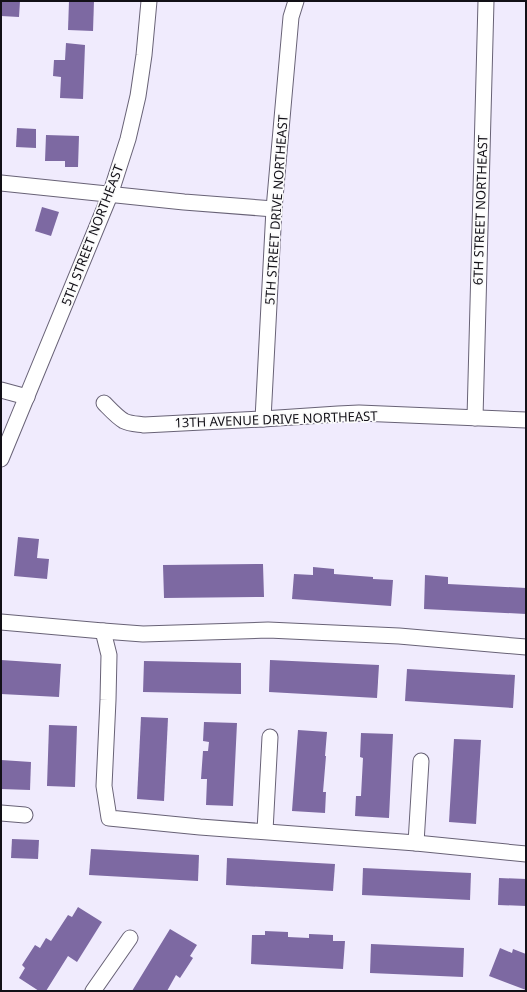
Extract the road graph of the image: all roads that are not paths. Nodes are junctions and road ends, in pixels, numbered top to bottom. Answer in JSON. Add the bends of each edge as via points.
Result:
{"nodes":[{"id":1,"x":149,"y":1,"type":"edge"},
{"id":2,"x":296,"y":1,"type":"edge"},
{"id":3,"x":486,"y":1,"type":"edge"},
{"id":4,"x":1,"y":183,"type":"edge"},
{"id":5,"x":110,"y":195,"type":"junction"},
{"id":6,"x":274,"y":209,"type":"junction"},
{"id":7,"x":1,"y":390,"type":"edge"},
{"id":8,"x":27,"y":396,"type":"junction"},
{"id":9,"x":104,"y":403,"type":"dead end"},
{"id":10,"x":474,"y":418,"type":"junction"},
{"id":11,"x":263,"y":419,"type":"junction"},
{"id":12,"x":526,"y":420,"type":"edge"},
{"id":13,"x":1,"y":459,"type":"edge"},
{"id":14,"x":1,"y":622,"type":"edge"},
{"id":15,"x":103,"y":631,"type":"junction"},
{"id":16,"x":526,"y":647,"type":"edge"},
{"id":17,"x":270,"y":737,"type":"dead end"},
{"id":18,"x":421,"y":761,"type":"dead end"},
{"id":19,"x":1,"y":813,"type":"edge"},
{"id":20,"x":25,"y":815,"type":"dead end"},
{"id":21,"x":265,"y":832,"type":"junction"},
{"id":22,"x":416,"y":843,"type":"junction"},
{"id":23,"x":526,"y":854,"type":"edge"},
{"id":24,"x":130,"y":938,"type":"dead end"},
{"id":25,"x":93,"y":991,"type":"edge"}],
"edges":[{"from":1,"to":5,"type":"street","name":"5TH STREET NORTHEAST","via":[[138,96],[128,139]]},
{"from":2,"to":6,"type":"street","name":"5TH STREET DRIVE NORTHEAST","via":[[291,17]]},
{"from":3,"to":10,"type":"street","name":"6TH STREET NORTHEAST"},
{"from":4,"to":5,"type":"street"},
{"from":5,"to":6,"type":"street"},
{"from":5,"to":8,"type":"street","name":"5TH STREET NORTHEAST"},
{"from":6,"to":11,"type":"street","name":"5TH STREET DRIVE NORTHEAST"},
{"from":7,"to":8,"type":"street"},
{"from":8,"to":13,"type":"street","name":"5TH STREET NORTHEAST"},
{"from":9,"to":11,"type":"street","name":"13TH AVENUE DRIVE NORTHEAST","via":[[124,421],[136,424]]},
{"from":10,"to":11,"type":"street","name":"13TH AVENUE DRIVE NORTHEAST","via":[[359,413]]},
{"from":10,"to":12,"type":"street","name":"13TH AVENUE DRIVE NORTHEAST"},
{"from":14,"to":15,"type":"street"},
{"from":15,"to":16,"type":"street","via":[[143,634],[268,630],[399,636]]},
{"from":15,"to":21,"type":"street","via":[[109,656],[104,786],[109,818]]},
{"from":17,"to":21,"type":"street"},
{"from":18,"to":22,"type":"street"},
{"from":19,"to":20,"type":"street"},
{"from":21,"to":22,"type":"street"},
{"from":22,"to":23,"type":"street"},
{"from":24,"to":25,"type":"street"}]}
